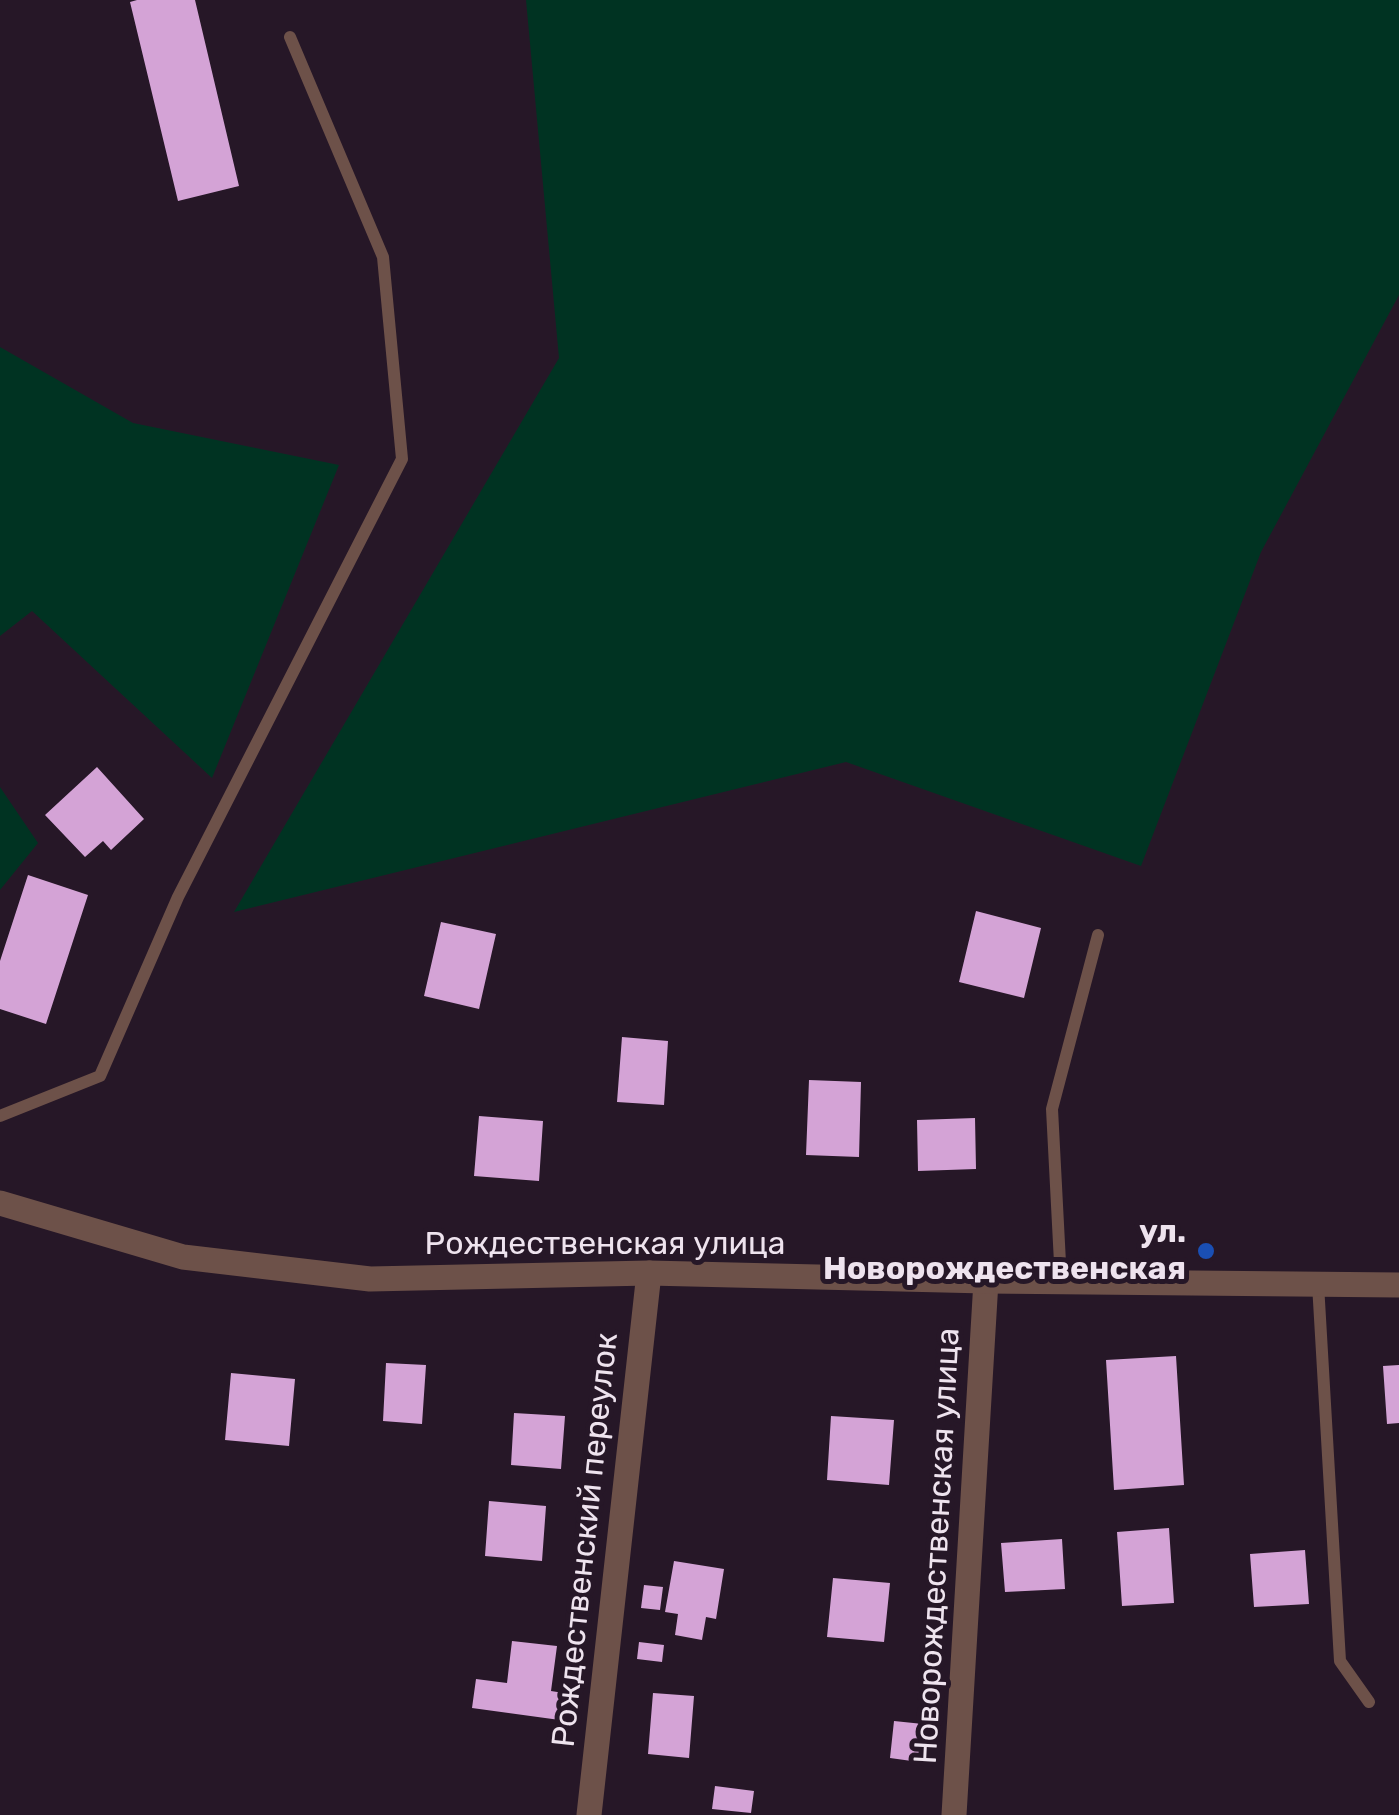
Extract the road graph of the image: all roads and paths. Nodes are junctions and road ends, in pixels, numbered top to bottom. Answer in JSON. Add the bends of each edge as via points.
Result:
{"nodes":[{"id":1,"x":290,"y":37,"type":"dead end"},
{"id":2,"x":1098,"y":936,"type":"dead end"},
{"id":3,"x":0,"y":1116,"type":"edge"},
{"id":4,"x":0,"y":1202,"type":"edge"},
{"id":5,"x":649,"y":1273,"type":"junction"},
{"id":6,"x":986,"y":1281,"type":"junction"},
{"id":7,"x":1061,"y":1282,"type":"junction"},
{"id":8,"x":1318,"y":1284,"type":"junction"},
{"id":9,"x":1399,"y":1285,"type":"edge"},
{"id":10,"x":1369,"y":1702,"type":"dead end"},
{"id":11,"x":589,"y":1815,"type":"edge"},
{"id":12,"x":954,"y":1815,"type":"edge"}],
"edges":[{"from":1,"to":3,"type":"lane","via":[[383,257],[402,460],[178,897],[100,1076]]},
{"from":2,"to":7,"type":"lane","via":[[1052,1109]]},
{"from":4,"to":5,"type":"street","name":"Рождественская улица","via":[[183,1257],[370,1280]]},
{"from":5,"to":6,"type":"street","name":"Рождественская улица"},
{"from":5,"to":11,"type":"street","name":"Рождественский переулок"},
{"from":6,"to":7,"type":"street","name":"Рождественская улица"},
{"from":6,"to":12,"type":"street","name":"Новорождественская улица"},
{"from":7,"to":8,"type":"street","name":"Рождественская улица"},
{"from":8,"to":9,"type":"street","name":"Рождественская улица"},
{"from":8,"to":10,"type":"lane","via":[[1340,1661]]}]}
